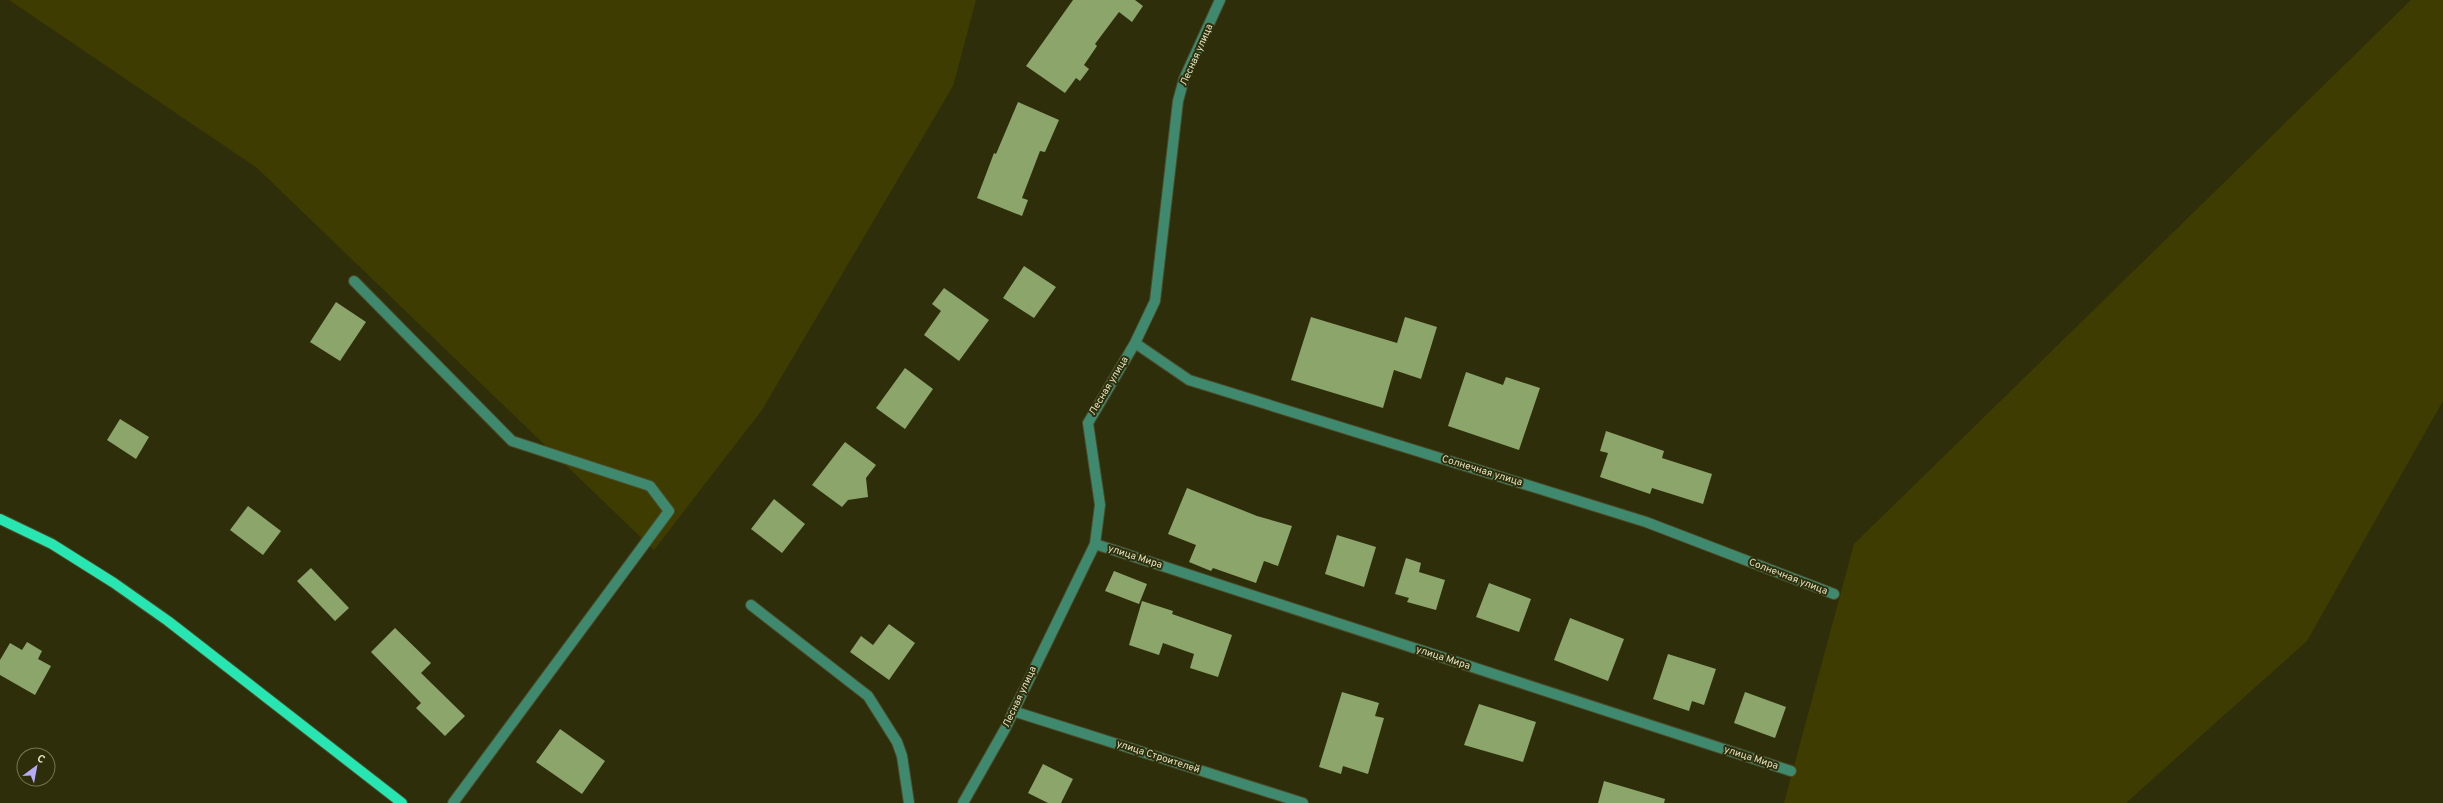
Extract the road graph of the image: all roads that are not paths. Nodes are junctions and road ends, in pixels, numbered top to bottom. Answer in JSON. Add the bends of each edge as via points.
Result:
{"nodes":[{"id":1,"x":1220,"y":0,"type":"edge"},
{"id":2,"x":354,"y":281,"type":"dead end"},
{"id":3,"x":1134,"y":343,"type":"junction"},
{"id":4,"x":0,"y":519,"type":"edge"},
{"id":5,"x":1095,"y":544,"type":"junction"},
{"id":6,"x":1834,"y":594,"type":"dead end"},
{"id":7,"x":751,"y":605,"type":"dead end"},
{"id":8,"x":1013,"y":711,"type":"junction"},
{"id":9,"x":1791,"y":771,"type":"dead end"},
{"id":10,"x":402,"y":803,"type":"edge"},
{"id":11,"x":453,"y":803,"type":"edge"},
{"id":12,"x":909,"y":803,"type":"edge"},
{"id":13,"x":963,"y":803,"type":"edge"},
{"id":14,"x":1303,"y":803,"type":"edge"}],
"edges":[{"from":1,"to":3,"type":"street","name":"Лесная улица","via":[[1184,79],[1178,101],[1155,301]]},
{"from":2,"to":11,"type":"street","via":[[512,441],[650,486],[669,511]]},
{"from":3,"to":5,"type":"street","name":"Лесная улица","via":[[1088,423],[1100,505]]},
{"from":3,"to":6,"type":"street","name":"Солнечная улица","via":[[1189,380],[1646,522]]},
{"from":4,"to":10,"type":"main road","via":[[52,544],[114,582]]},
{"from":5,"to":8,"type":"street","name":"Лесная улица"},
{"from":5,"to":9,"type":"street","name":"улица Мира"},
{"from":7,"to":12,"type":"street","via":[[868,696],[897,742],[902,756]]},
{"from":8,"to":13,"type":"street","name":"Лесная улица"},
{"from":8,"to":14,"type":"street","name":"улица Строителей"}]}
